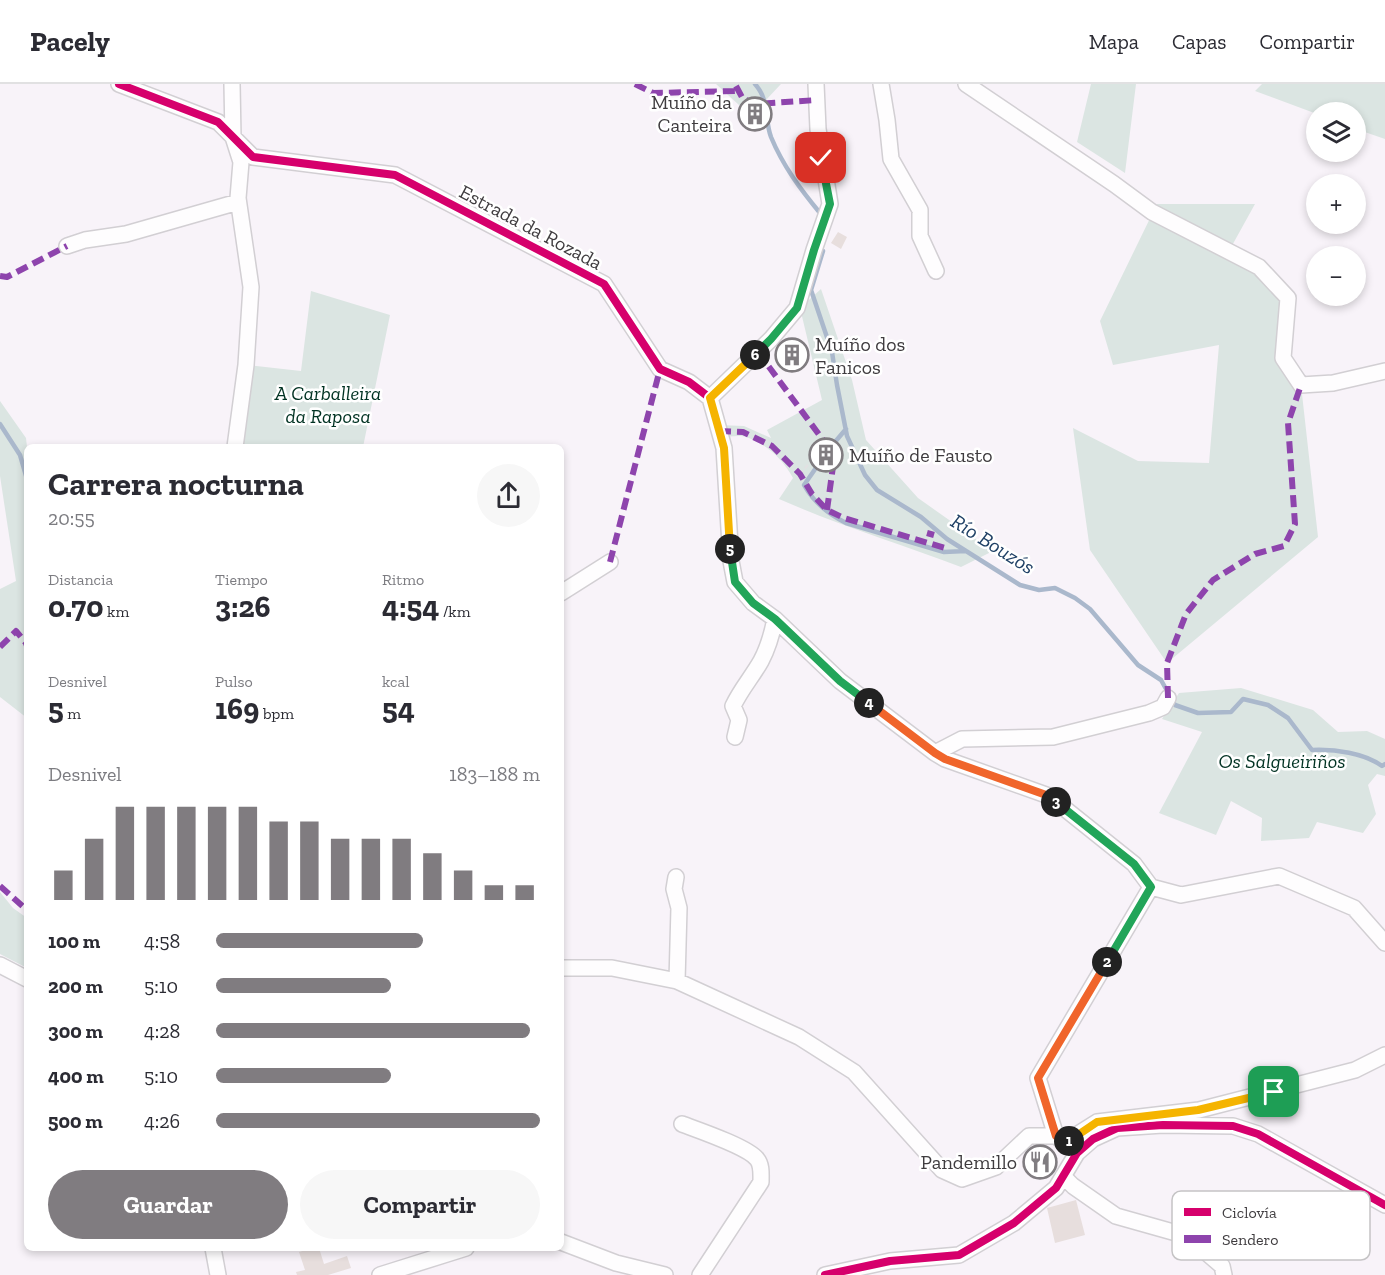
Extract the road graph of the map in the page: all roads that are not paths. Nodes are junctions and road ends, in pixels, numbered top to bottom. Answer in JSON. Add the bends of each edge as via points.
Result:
{"nodes":[{"id":1,"x":119,"y":84,"type":"edge"},
{"id":2,"x":232,"y":84,"type":"edge"},
{"id":3,"x":816,"y":84,"type":"edge"},
{"id":4,"x":881,"y":84,"type":"edge"},
{"id":5,"x":968,"y":85,"type":"edge"},
{"id":6,"x":233,"y":137,"type":"junction"},
{"id":7,"x":238,"y":202,"type":"junction"},
{"id":8,"x":67,"y":246,"type":"dead end"},
{"id":9,"x":936,"y":271,"type":"dead end"},
{"id":10,"x":1385,"y":371,"type":"edge"},
{"id":11,"x":710,"y":398,"type":"junction"},
{"id":12,"x":235,"y":444,"type":"edge"},
{"id":13,"x":610,"y":562,"type":"dead end"},
{"id":14,"x":564,"y":591,"type":"edge"},
{"id":15,"x":775,"y":619,"type":"junction"},
{"id":16,"x":1168,"y":698,"type":"dead end"},
{"id":17,"x":735,"y":737,"type":"dead end"},
{"id":18,"x":935,"y":753,"type":"junction"},
{"id":19,"x":676,"y":877,"type":"dead end"},
{"id":20,"x":1151,"y":887,"type":"junction"},
{"id":21,"x":1385,"y":943,"type":"edge"},
{"id":22,"x":0,"y":965,"type":"edge"},
{"id":23,"x":564,"y":968,"type":"edge"},
{"id":24,"x":24,"y":977,"type":"edge"},
{"id":25,"x":677,"y":981,"type":"junction"},
{"id":26,"x":1385,"y":1055,"type":"edge"},
{"id":27,"x":682,"y":1124,"type":"dead end"},
{"id":28,"x":1066,"y":1145,"type":"junction"},
{"id":29,"x":1064,"y":1176,"type":"junction"},
{"id":30,"x":1360,"y":1191,"type":"edge"},
{"id":31,"x":1370,"y":1197,"type":"edge"},
{"id":32,"x":1385,"y":1205,"type":"edge"},
{"id":33,"x":1172,"y":1232,"type":"edge"},
{"id":34,"x":564,"y":1243,"type":"edge"},
{"id":35,"x":214,"y":1251,"type":"edge"},
{"id":36,"x":456,"y":1251,"type":"edge"},
{"id":37,"x":1215,"y":1260,"type":"edge"},
{"id":38,"x":218,"y":1275,"type":"edge"},
{"id":39,"x":380,"y":1275,"type":"edge"},
{"id":40,"x":664,"y":1275,"type":"edge"},
{"id":41,"x":700,"y":1275,"type":"edge"},
{"id":42,"x":825,"y":1275,"type":"edge"},
{"id":43,"x":1224,"y":1275,"type":"edge"}],
"edges":[{"from":1,"to":6,"type":"street","name":"Estrada da Rozada","via":[[218,123]]},
{"from":2,"to":6,"type":"street"},
{"from":3,"to":11,"type":"street","via":[[818,129],[830,204],[797,308]]},
{"from":4,"to":9,"type":"street","via":[[891,159],[920,210],[920,236]]},
{"from":5,"to":10,"type":"street","via":[[1152,212],[1259,267],[1288,298],[1283,358],[1301,385],[1333,383]]},
{"from":6,"to":7,"type":"street","via":[[241,162]]},
{"from":6,"to":11,"type":"street","name":"Estrada da Rozada","via":[[253,157],[395,175],[604,284],[660,369]]},
{"from":7,"to":8,"type":"street","via":[[126,234]]},
{"from":7,"to":12,"type":"street","via":[[251,287]]},
{"from":11,"to":15,"type":"street","via":[[724,448],[735,582],[753,603]]},
{"from":13,"to":14,"type":"street"},
{"from":15,"to":17,"type":"street","via":[[761,661],[733,706],[739,720]]},
{"from":15,"to":18,"type":"street","via":[[840,681]]},
{"from":16,"to":18,"type":"street","via":[[1163,706],[1149,712],[1053,737],[962,739]]},
{"from":18,"to":20,"type":"street","via":[[1049,796],[1134,864]]},
{"from":19,"to":25,"type":"street"},
{"from":20,"to":21,"type":"street","via":[[1181,895],[1280,876],[1354,908]]},
{"from":20,"to":28,"type":"street","via":[[1038,1078]]},
{"from":22,"to":24,"type":"street"},
{"from":23,"to":25,"type":"street","via":[[612,968]]},
{"from":25,"to":28,"type":"street","via":[[799,1037],[854,1072],[942,1170],[962,1179],[996,1167],[1029,1136]]},
{"from":26,"to":28,"type":"street","via":[[1355,1070],[1198,1110],[1097,1122]]},
{"from":27,"to":41,"type":"street","via":[[749,1152],[759,1161],[762,1171],[761,1182]]},
{"from":28,"to":29,"type":"street"},
{"from":28,"to":30,"type":"street","via":[[1117,1128],[1233,1126],[1258,1134]]},
{"from":29,"to":33,"type":"street","via":[[1116,1216]]},
{"from":29,"to":42,"type":"street","via":[[1056,1188],[1014,1223],[959,1255],[890,1261]]},
{"from":31,"to":32,"type":"street"},
{"from":34,"to":40,"type":"street","via":[[616,1263]]},
{"from":35,"to":38,"type":"street"},
{"from":36,"to":39,"type":"street"},
{"from":37,"to":43,"type":"street"}]}
